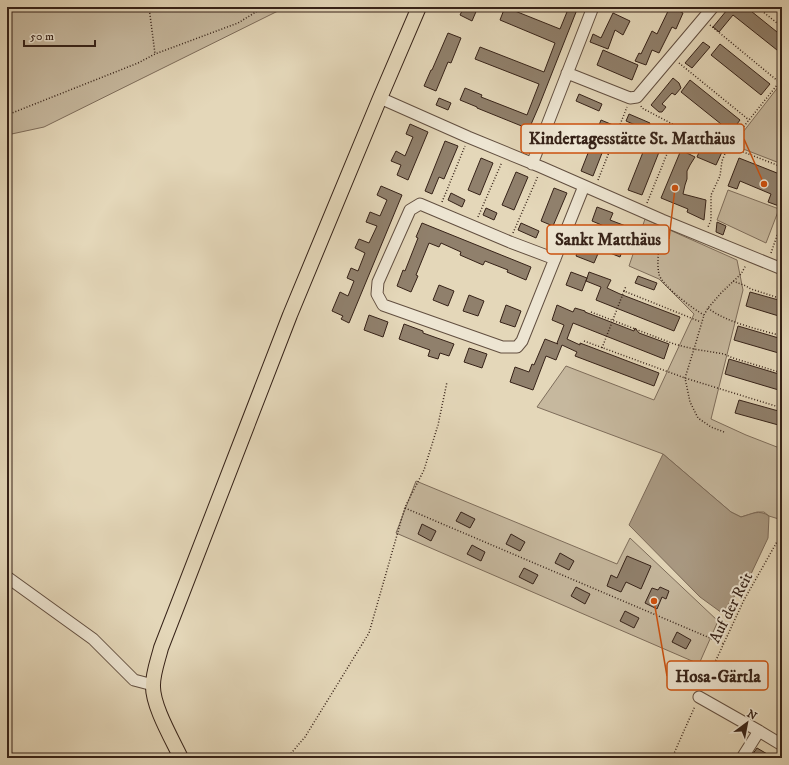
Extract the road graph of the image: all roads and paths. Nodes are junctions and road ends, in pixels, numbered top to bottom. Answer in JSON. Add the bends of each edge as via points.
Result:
{"nodes":[{"id":1,"x":149,"y":7,"type":"edge"},
{"id":2,"x":264,"y":7,"type":"edge"},
{"id":3,"x":419,"y":7,"type":"edge"},
{"id":4,"x":593,"y":7,"type":"edge"},
{"id":5,"x":713,"y":7,"type":"edge"},
{"id":6,"x":757,"y":7,"type":"edge"},
{"id":7,"x":702,"y":20,"type":"junction"},
{"id":8,"x":782,"y":27,"type":"edge"},
{"id":9,"x":155,"y":54,"type":"junction"},
{"id":10,"x":672,"y":57,"type":"junction"},
{"id":11,"x":567,"y":73,"type":"junction"},
{"id":12,"x":782,"y":79,"type":"edge"},
{"id":13,"x":779,"y":82,"type":"junction"},
{"id":14,"x":380,"y":98,"type":"junction"},
{"id":15,"x":634,"y":98,"type":"junction"},
{"id":16,"x":7,"y":115,"type":"edge"},
{"id":17,"x":749,"y":120,"type":"junction"},
{"id":18,"x":678,"y":127,"type":"junction"},
{"id":19,"x":468,"y":137,"type":"junction"},
{"id":20,"x":728,"y":146,"type":"junction"},
{"id":21,"x":506,"y":153,"type":"junction"},
{"id":22,"x":537,"y":165,"type":"junction"},
{"id":23,"x":782,"y":167,"type":"edge"},
{"id":24,"x":589,"y":188,"type":"junction"},
{"id":25,"x":438,"y":212,"type":"junction"},
{"id":26,"x":644,"y":212,"type":"junction"},
{"id":27,"x":662,"y":220,"type":"junction"},
{"id":28,"x":782,"y":221,"type":"edge"},
{"id":29,"x":474,"y":227,"type":"junction"},
{"id":30,"x":705,"y":238,"type":"junction"},
{"id":31,"x":510,"y":242,"type":"junction"},
{"id":32,"x":750,"y":256,"type":"junction"},
{"id":33,"x":555,"y":260,"type":"junction"},
{"id":34,"x":768,"y":263,"type":"junction"},
{"id":35,"x":782,"y":269,"type":"edge"},
{"id":36,"x":733,"y":281,"type":"junction"},
{"id":37,"x":626,"y":286,"type":"dead end"},
{"id":38,"x":624,"y":292,"type":"junction"},
{"id":39,"x":782,"y":298,"type":"edge"},
{"id":40,"x":708,"y":308,"type":"junction"},
{"id":41,"x":591,"y":312,"type":"dead end"},
{"id":42,"x":704,"y":315,"type":"junction"},
{"id":43,"x":613,"y":320,"type":"junction"},
{"id":44,"x":701,"y":322,"type":"junction"},
{"id":45,"x":782,"y":336,"type":"edge"},
{"id":46,"x":584,"y":341,"type":"dead end"},
{"id":47,"x":602,"y":348,"type":"junction"},
{"id":48,"x":694,"y":349,"type":"junction"},
{"id":49,"x":782,"y":373,"type":"edge"},
{"id":50,"x":685,"y":378,"type":"junction"},
{"id":51,"x":447,"y":382,"type":"dead end"},
{"id":52,"x":782,"y":408,"type":"edge"},
{"id":53,"x":724,"y":432,"type":"dead end"},
{"id":54,"x":405,"y":508,"type":"junction"},
{"id":55,"x":782,"y":533,"type":"edge"},
{"id":56,"x":7,"y":577,"type":"edge"},
{"id":57,"x":724,"y":644,"type":"junction"},
{"id":58,"x":153,"y":685,"type":"junction"},
{"id":59,"x":699,"y":697,"type":"junction"},
{"id":60,"x":759,"y":731,"type":"junction"},
{"id":61,"x":782,"y":745,"type":"edge"},
{"id":62,"x":181,"y":758,"type":"edge"},
{"id":63,"x":288,"y":758,"type":"edge"},
{"id":64,"x":672,"y":758,"type":"edge"},
{"id":65,"x":742,"y":758,"type":"edge"}],
"edges":[{"from":1,"to":9,"type":"path"},
{"from":2,"to":9,"type":"path","via":[[238,23]]},
{"from":3,"to":14,"type":"main road"},
{"from":4,"to":11,"type":"street"},
{"from":5,"to":7,"type":"street"},
{"from":6,"to":8,"type":"path"},
{"from":7,"to":10,"type":"street"},
{"from":7,"to":13,"type":"path"},
{"from":9,"to":16,"type":"path"},
{"from":10,"to":15,"type":"street"},
{"from":10,"to":17,"type":"path"},
{"from":11,"to":15,"type":"street"},
{"from":11,"to":22,"type":"street"},
{"from":12,"to":13,"type":"path"},
{"from":13,"to":17,"type":"path"},
{"from":14,"to":19,"type":"street"},
{"from":14,"to":58,"type":"main road","via":[[287,322],[162,648]]},
{"from":15,"to":18,"type":"path","via":[[642,108]]},
{"from":15,"to":24,"type":"path"},
{"from":17,"to":20,"type":"path"},
{"from":18,"to":20,"type":"path"},
{"from":18,"to":26,"type":"path"},
{"from":19,"to":21,"type":"street"},
{"from":19,"to":25,"type":"path"},
{"from":20,"to":23,"type":"path"},
{"from":20,"to":30,"type":"path","via":[[720,176],[711,195],[711,220]]},
{"from":21,"to":22,"type":"street"},
{"from":21,"to":29,"type":"path"},
{"from":22,"to":24,"type":"street"},
{"from":22,"to":31,"type":"path"},
{"from":24,"to":26,"type":"street"},
{"from":24,"to":33,"type":"street"},
{"from":25,"to":29,"type":"street"},
{"from":25,"to":33,"type":"street","via":[[420,204],[410,210],[378,282],[377,294],[383,305],[502,347],[517,347],[522,341]]},
{"from":26,"to":27,"type":"street"},
{"from":27,"to":30,"type":"street"},
{"from":27,"to":42,"type":"path","via":[[659,276],[664,284]]},
{"from":28,"to":34,"type":"path"},
{"from":29,"to":31,"type":"street"},
{"from":30,"to":32,"type":"street"},
{"from":31,"to":33,"type":"street"},
{"from":32,"to":34,"type":"street"},
{"from":32,"to":36,"type":"path","via":[[741,274]]},
{"from":34,"to":35,"type":"street"},
{"from":36,"to":39,"type":"path"},
{"from":36,"to":40,"type":"path"},
{"from":37,"to":38,"type":"path"},
{"from":38,"to":43,"type":"path"},
{"from":38,"to":44,"type":"path"},
{"from":40,"to":42,"type":"path"},
{"from":40,"to":45,"type":"path","via":[[742,324]]},
{"from":41,"to":43,"type":"path"},
{"from":42,"to":44,"type":"path"},
{"from":43,"to":47,"type":"path"},
{"from":43,"to":48,"type":"path","via":[[674,344]]},
{"from":44,"to":48,"type":"path"},
{"from":46,"to":47,"type":"path"},
{"from":47,"to":50,"type":"path"},
{"from":48,"to":49,"type":"path","via":[[724,354]]},
{"from":48,"to":50,"type":"path"},
{"from":50,"to":52,"type":"path"},
{"from":50,"to":53,"type":"path","via":[[690,402],[698,418]]},
{"from":51,"to":54,"type":"path","via":[[438,425],[424,470]]},
{"from":54,"to":57,"type":"path"},
{"from":54,"to":63,"type":"path","via":[[370,633],[305,737]]},
{"from":55,"to":57,"type":"path","name":"Auf der Reit","via":[[744,600]]},
{"from":56,"to":58,"type":"street","via":[[93,639],[134,680]]},
{"from":57,"to":59,"type":"path","name":"Auf der Reit"},
{"from":58,"to":62,"type":"main road","via":[[160,715]]},
{"from":59,"to":60,"type":"street"},
{"from":59,"to":64,"type":"path","name":"Auf der Reit"},
{"from":60,"to":61,"type":"street"},
{"from":60,"to":65,"type":"street"}]}
